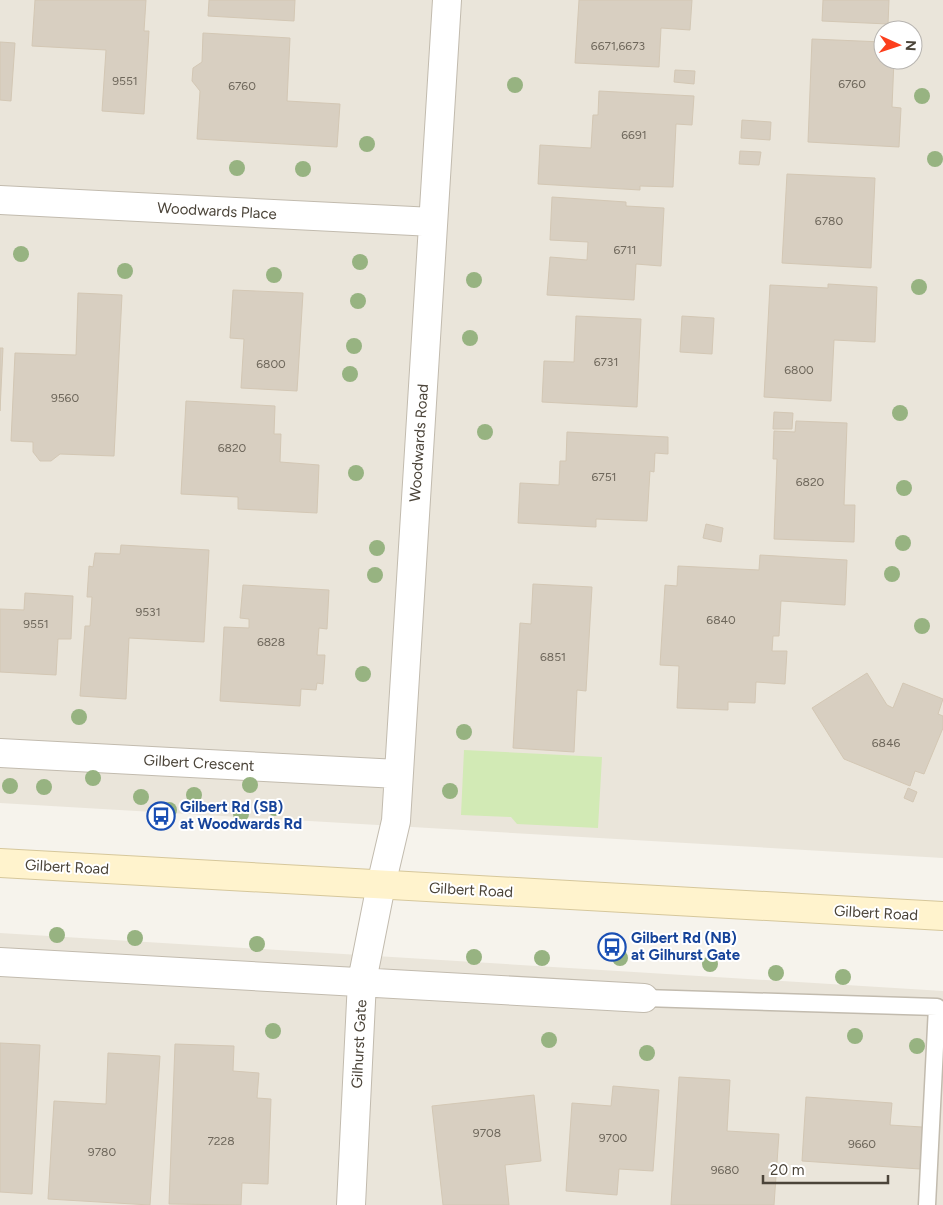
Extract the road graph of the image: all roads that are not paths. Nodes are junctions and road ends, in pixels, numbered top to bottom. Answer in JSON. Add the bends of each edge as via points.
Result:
{"nodes":[{"id":1,"x":448,"y":0,"type":"edge"},
{"id":2,"x":0,"y":200,"type":"edge"},
{"id":3,"x":434,"y":222,"type":"junction"},
{"id":4,"x":0,"y":753,"type":"edge"},
{"id":5,"x":398,"y":774,"type":"junction"},
{"id":6,"x":0,"y":863,"type":"edge"},
{"id":7,"x":381,"y":885,"type":"junction"},
{"id":8,"x":943,"y":916,"type":"edge"},
{"id":9,"x":0,"y":962,"type":"edge"},
{"id":10,"x":362,"y":981,"type":"junction"},
{"id":11,"x":644,"y":998,"type":"joint"},
{"id":12,"x":351,"y":1205,"type":"edge"},
{"id":13,"x":927,"y":1205,"type":"edge"}],
"edges":[{"from":1,"to":3,"type":"street","name":"Woodwards Road"},
{"from":2,"to":3,"type":"street","name":"Woodwards Place"},
{"from":3,"to":5,"type":"street","name":"Woodwards Road"},
{"from":4,"to":5,"type":"street","name":"Gilbert Crescent"},
{"from":5,"to":7,"type":"street","name":"Woodwards Road","via":[[396,821]]},
{"from":6,"to":7,"type":"main road","name":"Gilbert Road"},
{"from":7,"to":8,"type":"main road","name":"Gilbert Road"},
{"from":7,"to":10,"type":"street","name":"Gilhurst Gate"},
{"from":9,"to":10,"type":"street"},
{"from":10,"to":11,"type":"street"},
{"from":10,"to":12,"type":"street","name":"Gilhurst Gate"},
{"from":11,"to":13,"type":"lane","via":[[937,1006]]}]}
